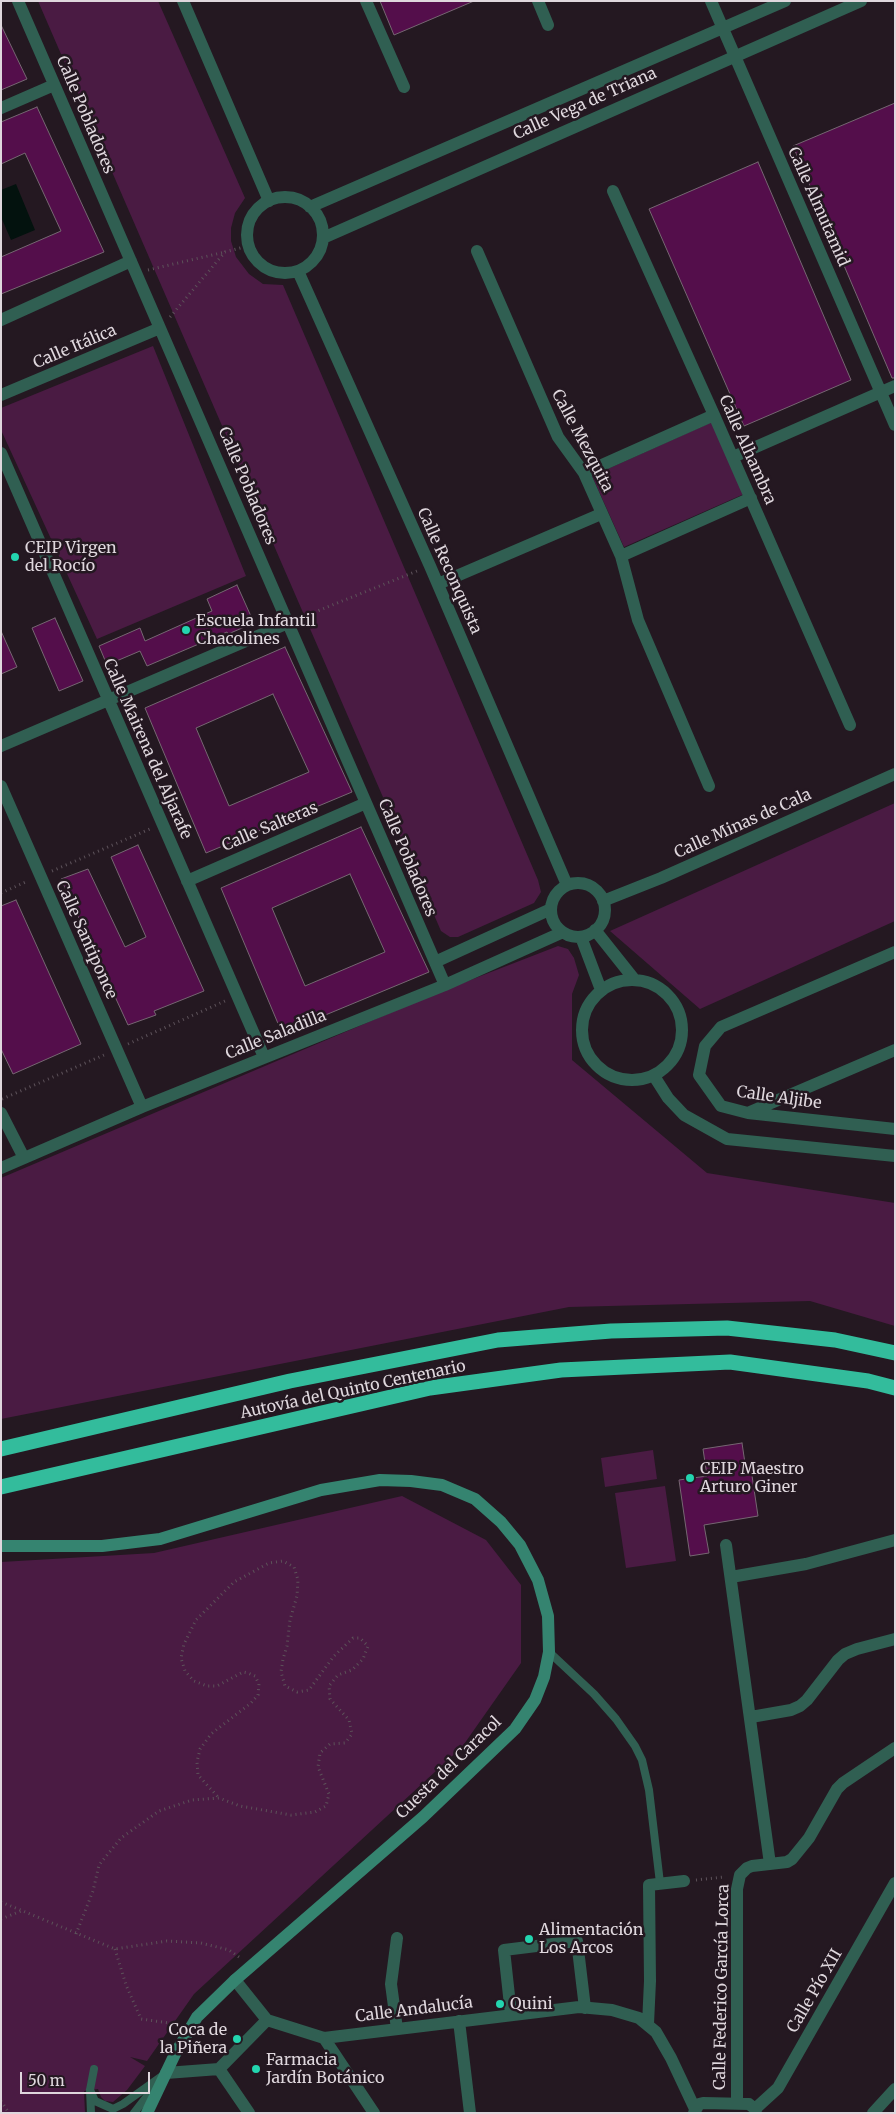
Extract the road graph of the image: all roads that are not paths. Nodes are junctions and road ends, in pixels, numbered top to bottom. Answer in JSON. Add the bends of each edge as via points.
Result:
{"nodes":[{"id":1,"x":18,"y":1,"type":"edge"},
{"id":2,"x":183,"y":1,"type":"edge"},
{"id":3,"x":366,"y":1,"type":"edge"},
{"id":4,"x":538,"y":1,"type":"edge"},
{"id":5,"x":711,"y":1,"type":"edge"},
{"id":6,"x":785,"y":1,"type":"edge"},
{"id":7,"x":861,"y":1,"type":"edge"},
{"id":8,"x":548,"y":24,"type":"dead end"},
{"id":9,"x":723,"y":29,"type":"junction"},
{"id":10,"x":734,"y":56,"type":"junction"},
{"id":11,"x":54,"y":85,"type":"junction"},
{"id":12,"x":404,"y":87,"type":"dead end"},
{"id":13,"x":1,"y":108,"type":"edge"},
{"id":14,"x":613,"y":190,"type":"dead end"},
{"id":15,"x":269,"y":200,"type":"junction"},
{"id":16,"x":310,"y":207,"type":"junction"},
{"id":17,"x":323,"y":238,"type":"junction"},
{"id":18,"x":476,"y":251,"type":"dead end"},
{"id":19,"x":134,"y":267,"type":"junction"},
{"id":20,"x":298,"y":271,"type":"junction"},
{"id":21,"x":1,"y":320,"type":"edge"},
{"id":22,"x":160,"y":328,"type":"junction"},
{"id":23,"x":895,"y":386,"type":"edge"},
{"id":24,"x":881,"y":392,"type":"junction"},
{"id":25,"x":1,"y":395,"type":"edge"},
{"id":26,"x":714,"y":415,"type":"junction"},
{"id":27,"x":895,"y":425,"type":"edge"},
{"id":28,"x":1,"y":453,"type":"edge"},
{"id":29,"x":733,"y":457,"type":"junction"},
{"id":30,"x":584,"y":473,"type":"junction"},
{"id":31,"x":750,"y":498,"type":"junction"},
{"id":32,"x":601,"y":514,"type":"junction"},
{"id":33,"x":621,"y":556,"type":"junction"},
{"id":34,"x":438,"y":584,"type":"junction"},
{"id":35,"x":288,"y":623,"type":"junction"},
{"id":36,"x":108,"y":700,"type":"junction"},
{"id":37,"x":850,"y":724,"type":"dead end"},
{"id":38,"x":1,"y":746,"type":"edge"},
{"id":39,"x":895,"y":774,"type":"edge"},
{"id":40,"x":1,"y":786,"type":"edge"},
{"id":41,"x":709,"y":786,"type":"dead end"},
{"id":42,"x":366,"y":803,"type":"junction"},
{"id":43,"x":187,"y":881,"type":"junction"},
{"id":44,"x":567,"y":885,"type":"junction"},
{"id":45,"x":603,"y":901,"type":"junction"},
{"id":46,"x":551,"y":909,"type":"junction"},
{"id":47,"x":595,"y":930,"type":"junction"},
{"id":48,"x":563,"y":932,"type":"junction"},
{"id":49,"x":581,"y":937,"type":"junction"},
{"id":50,"x":895,"y":952,"type":"edge"},
{"id":51,"x":435,"y":962,"type":"junction"},
{"id":52,"x":634,"y":979,"type":"junction"},
{"id":53,"x":445,"y":985,"type":"junction"},
{"id":54,"x":601,"y":990,"type":"junction"},
{"id":55,"x":895,"y":1050,"type":"edge"},
{"id":56,"x":264,"y":1058,"type":"junction"},
{"id":57,"x":654,"y":1076,"type":"junction"},
{"id":58,"x":142,"y":1107,"type":"junction"},
{"id":59,"x":1,"y":1113,"type":"edge"},
{"id":60,"x":748,"y":1113,"type":"junction"},
{"id":61,"x":895,"y":1129,"type":"edge"},
{"id":62,"x":895,"y":1156,"type":"edge"},
{"id":63,"x":24,"y":1158,"type":"junction"},
{"id":64,"x":1,"y":1168,"type":"edge"},
{"id":65,"x":895,"y":1353,"type":"edge"},
{"id":66,"x":895,"y":1388,"type":"edge"},
{"id":67,"x":1,"y":1449,"type":"edge"},
{"id":68,"x":1,"y":1487,"type":"edge"},
{"id":69,"x":895,"y":1540,"type":"edge"},
{"id":70,"x":726,"y":1545,"type":"dead end"},
{"id":71,"x":1,"y":1546,"type":"edge"},
{"id":72,"x":731,"y":1578,"type":"junction"},
{"id":73,"x":895,"y":1639,"type":"edge"},
{"id":74,"x":549,"y":1652,"type":"junction"},
{"id":75,"x":751,"y":1718,"type":"junction"},
{"id":76,"x":895,"y":1748,"type":"edge"},
{"id":77,"x":770,"y":1864,"type":"junction"},
{"id":78,"x":684,"y":1881,"type":"road end"},
{"id":79,"x":895,"y":1883,"type":"edge"},
{"id":80,"x":654,"y":1884,"type":"junction"},
{"id":81,"x":398,"y":1938,"type":"dead end"},
{"id":82,"x":235,"y":1980,"type":"junction"},
{"id":83,"x":585,"y":2008,"type":"junction"},
{"id":84,"x":510,"y":2014,"type":"junction"},
{"id":85,"x":267,"y":2020,"type":"junction"},
{"id":86,"x":459,"y":2021,"type":"junction"},
{"id":87,"x":648,"y":2024,"type":"junction"},
{"id":88,"x":397,"y":2029,"type":"junction"},
{"id":89,"x":324,"y":2038,"type":"junction"},
{"id":90,"x":94,"y":2069,"type":"dead end"},
{"id":91,"x":219,"y":2069,"type":"junction"},
{"id":92,"x":166,"y":2073,"type":"junction"},
{"id":93,"x":895,"y":2089,"type":"edge"},
{"id":94,"x":90,"y":2090,"type":"junction"},
{"id":95,"x":736,"y":2103,"type":"junction"},
{"id":96,"x":695,"y":2111,"type":"edge"},
{"id":97,"x":756,"y":2111,"type":"edge"},
{"id":98,"x":91,"y":2113,"type":"edge"},
{"id":99,"x":134,"y":2113,"type":"edge"},
{"id":100,"x":147,"y":2113,"type":"edge"},
{"id":101,"x":249,"y":2113,"type":"edge"},
{"id":102,"x":374,"y":2113,"type":"edge"},
{"id":103,"x":470,"y":2113,"type":"edge"},
{"id":104,"x":873,"y":2113,"type":"edge"}],
"edges":[{"from":1,"to":11,"type":"street","name":"Calle Pobladores"},
{"from":2,"to":15,"type":"street"},
{"from":3,"to":12,"type":"street"},
{"from":4,"to":8,"type":"street"},
{"from":5,"to":9,"type":"street","name":"Calle Almutamid"},
{"from":6,"to":9,"type":"street"},
{"from":7,"to":10,"type":"street","name":"Calle Vega de Triana"},
{"from":9,"to":10,"type":"street","name":"Calle Almutamid"},
{"from":9,"to":16,"type":"street"},
{"from":10,"to":17,"type":"street","name":"Calle Vega de Triana"},
{"from":10,"to":24,"type":"street","name":"Calle Almutamid"},
{"from":11,"to":13,"type":"street"},
{"from":11,"to":19,"type":"street","name":"Calle Pobladores"},
{"from":14,"to":26,"type":"street","name":"Calle Alhambra"},
{"from":15,"to":16,"type":"street","via":[[295,198]]},
{"from":15,"to":20,"type":"street","via":[[250,219],[248,246],[257,261],[272,271]]},
{"from":16,"to":17,"type":"street","via":[[320,221]]},
{"from":17,"to":20,"type":"street","via":[[312,262]]},
{"from":18,"to":30,"type":"street","name":"Calle Mezquita","via":[[558,437]]},
{"from":19,"to":21,"type":"street"},
{"from":19,"to":22,"type":"street","name":"Calle Pobladores"},
{"from":20,"to":34,"type":"street","name":"Calle Reconquista"},
{"from":22,"to":25,"type":"street","name":"Calle Itálica"},
{"from":22,"to":35,"type":"street","name":"Calle Pobladores"},
{"from":23,"to":24,"type":"street"},
{"from":24,"to":27,"type":"street","name":"Calle Almutamid"},
{"from":24,"to":29,"type":"street"},
{"from":26,"to":29,"type":"street","name":"Calle Alhambra"},
{"from":26,"to":30,"type":"street"},
{"from":28,"to":36,"type":"street","name":"Calle Mairena del Aljarafe"},
{"from":29,"to":31,"type":"street","name":"Calle Alhambra"},
{"from":30,"to":32,"type":"street","name":"Calle Mezquita"},
{"from":31,"to":33,"type":"street"},
{"from":31,"to":37,"type":"street","name":"Calle Alhambra"},
{"from":32,"to":33,"type":"street","name":"Calle Mezquita"},
{"from":32,"to":34,"type":"street"},
{"from":33,"to":41,"type":"street","name":"Calle Mezquita","via":[[638,620]]},
{"from":34,"to":44,"type":"street","name":"Calle Reconquista"},
{"from":35,"to":36,"type":"street"},
{"from":35,"to":42,"type":"street","name":"Calle Pobladores"},
{"from":36,"to":38,"type":"street"},
{"from":36,"to":43,"type":"street","name":"Calle Mairena del Aljarafe"},
{"from":39,"to":45,"type":"street","name":"Calle Minas de Cala"},
{"from":40,"to":58,"type":"street","name":"Calle Santiponce"},
{"from":42,"to":43,"type":"street","name":"Calle Salteras"},
{"from":42,"to":51,"type":"street","name":"Calle Pobladores"},
{"from":43,"to":56,"type":"street","name":"Calle Mairena del Aljarafe"},
{"from":44,"to":45,"type":"street","via":[[584,884],[599,893]]},
{"from":44,"to":46,"type":"street","via":[[556,895]]},
{"from":45,"to":47,"type":"street","via":[[604,917]]},
{"from":46,"to":48,"type":"street","via":[[552,918]]},
{"from":46,"to":51,"type":"street"},
{"from":47,"to":49,"type":"street"},
{"from":47,"to":52,"type":"street"},
{"from":48,"to":49,"type":"street"},
{"from":48,"to":53,"type":"street","name":"Calle Saladilla"},
{"from":49,"to":54,"type":"street"},
{"from":50,"to":60,"type":"street","name":"Calle Aljibe","via":[[721,1027],[706,1046],[699,1075],[721,1106]]},
{"from":51,"to":53,"type":"street","name":"Calle Pobladores"},
{"from":52,"to":54,"type":"street","via":[[617,982]]},
{"from":52,"to":57,"type":"street","via":[[664,991],[675,1004],[681,1020],[682,1036],[677,1052],[668,1066]]},
{"from":53,"to":56,"type":"street","name":"Calle Saladilla"},
{"from":54,"to":57,"type":"street","via":[[583,1016],[581,1033],[585,1049],[607,1074],[622,1080]]},
{"from":55,"to":60,"type":"street"},
{"from":56,"to":58,"type":"street","name":"Calle Saladilla"},
{"from":57,"to":62,"type":"street","via":[[684,1115],[727,1139]]},
{"from":58,"to":63,"type":"street","name":"Calle Saladilla"},
{"from":59,"to":63,"type":"street"},
{"from":60,"to":61,"type":"street","name":"Calle Aljibe"},
{"from":63,"to":64,"type":"street","name":"Calle Saladilla"},
{"from":65,"to":67,"type":"highway","name":"Autovía del Quinto Centenario","via":[[835,1340],[727,1328],[611,1331],[498,1340],[290,1381]]},
{"from":66,"to":68,"type":"highway","name":"Autovía del Quinto Centenario","via":[[730,1362],[561,1370],[430,1388]]},
{"from":69,"to":72,"type":"street","via":[[806,1564]]},
{"from":70,"to":72,"type":"street"},
{"from":71,"to":74,"type":"main road","name":"Cuesta del Caracol","via":[[102,1546],[160,1539],[344,1485],[411,1480],[442,1486],[474,1499],[501,1522],[520,1545],[538,1580],[548,1616]]},
{"from":72,"to":75,"type":"street"},
{"from":73,"to":75,"type":"street","via":[[845,1654],[800,1706]]},
{"from":74,"to":80,"type":"lane","via":[[616,1719],[642,1760],[649,1790]]},
{"from":74,"to":82,"type":"main road","name":"Cuesta del Caracol","via":[[535,1700],[515,1729],[424,1817]]},
{"from":75,"to":77,"type":"street"},
{"from":76,"to":77,"type":"street","name":"Calle Federico García Lorca","via":[[842,1783],[809,1838],[792,1859]]},
{"from":77,"to":95,"type":"street","name":"Calle Federico García Lorca","via":[[747,1868],[738,1883]]},
{"from":78,"to":80,"type":"street"},
{"from":79,"to":97,"type":"street","name":"Calle Pío XII","via":[[778,2088]]},
{"from":80,"to":87,"type":"street"},
{"from":81,"to":88,"type":"street","via":[[391,1984]]},
{"from":82,"to":85,"type":"street"},
{"from":82,"to":92,"type":"main road","name":"Cuesta del Caracol","via":[[197,2017]]},
{"from":83,"to":84,"type":"street","name":"Calle Andalucía"},
{"from":83,"to":84,"type":"street","via":[[577,1941],[504,1950]]},
{"from":83,"to":87,"type":"street","name":"Calle Andalucía","via":[[628,2013]]},
{"from":84,"to":86,"type":"street","name":"Calle Andalucía"},
{"from":85,"to":89,"type":"street","name":"Calle Andalucía"},
{"from":85,"to":91,"type":"street"},
{"from":86,"to":88,"type":"street","name":"Calle Andalucía"},
{"from":86,"to":103,"type":"street"},
{"from":87,"to":96,"type":"street","name":"Calle Andalucía","via":[[663,2043]]},
{"from":88,"to":89,"type":"street","name":"Calle Andalucía"},
{"from":89,"to":102,"type":"street"},
{"from":90,"to":94,"type":"lane"},
{"from":91,"to":92,"type":"street"},
{"from":91,"to":101,"type":"street"},
{"from":92,"to":94,"type":"lane","via":[[113,2109],[95,2101]]},
{"from":92,"to":99,"type":"lane"},
{"from":92,"to":100,"type":"main road","name":"Cuesta del Caracol"},
{"from":93,"to":104,"type":"street"},
{"from":94,"to":98,"type":"lane"},
{"from":95,"to":96,"type":"street","via":[[704,2103]]},
{"from":95,"to":97,"type":"street","via":[[749,2104]]}]}
